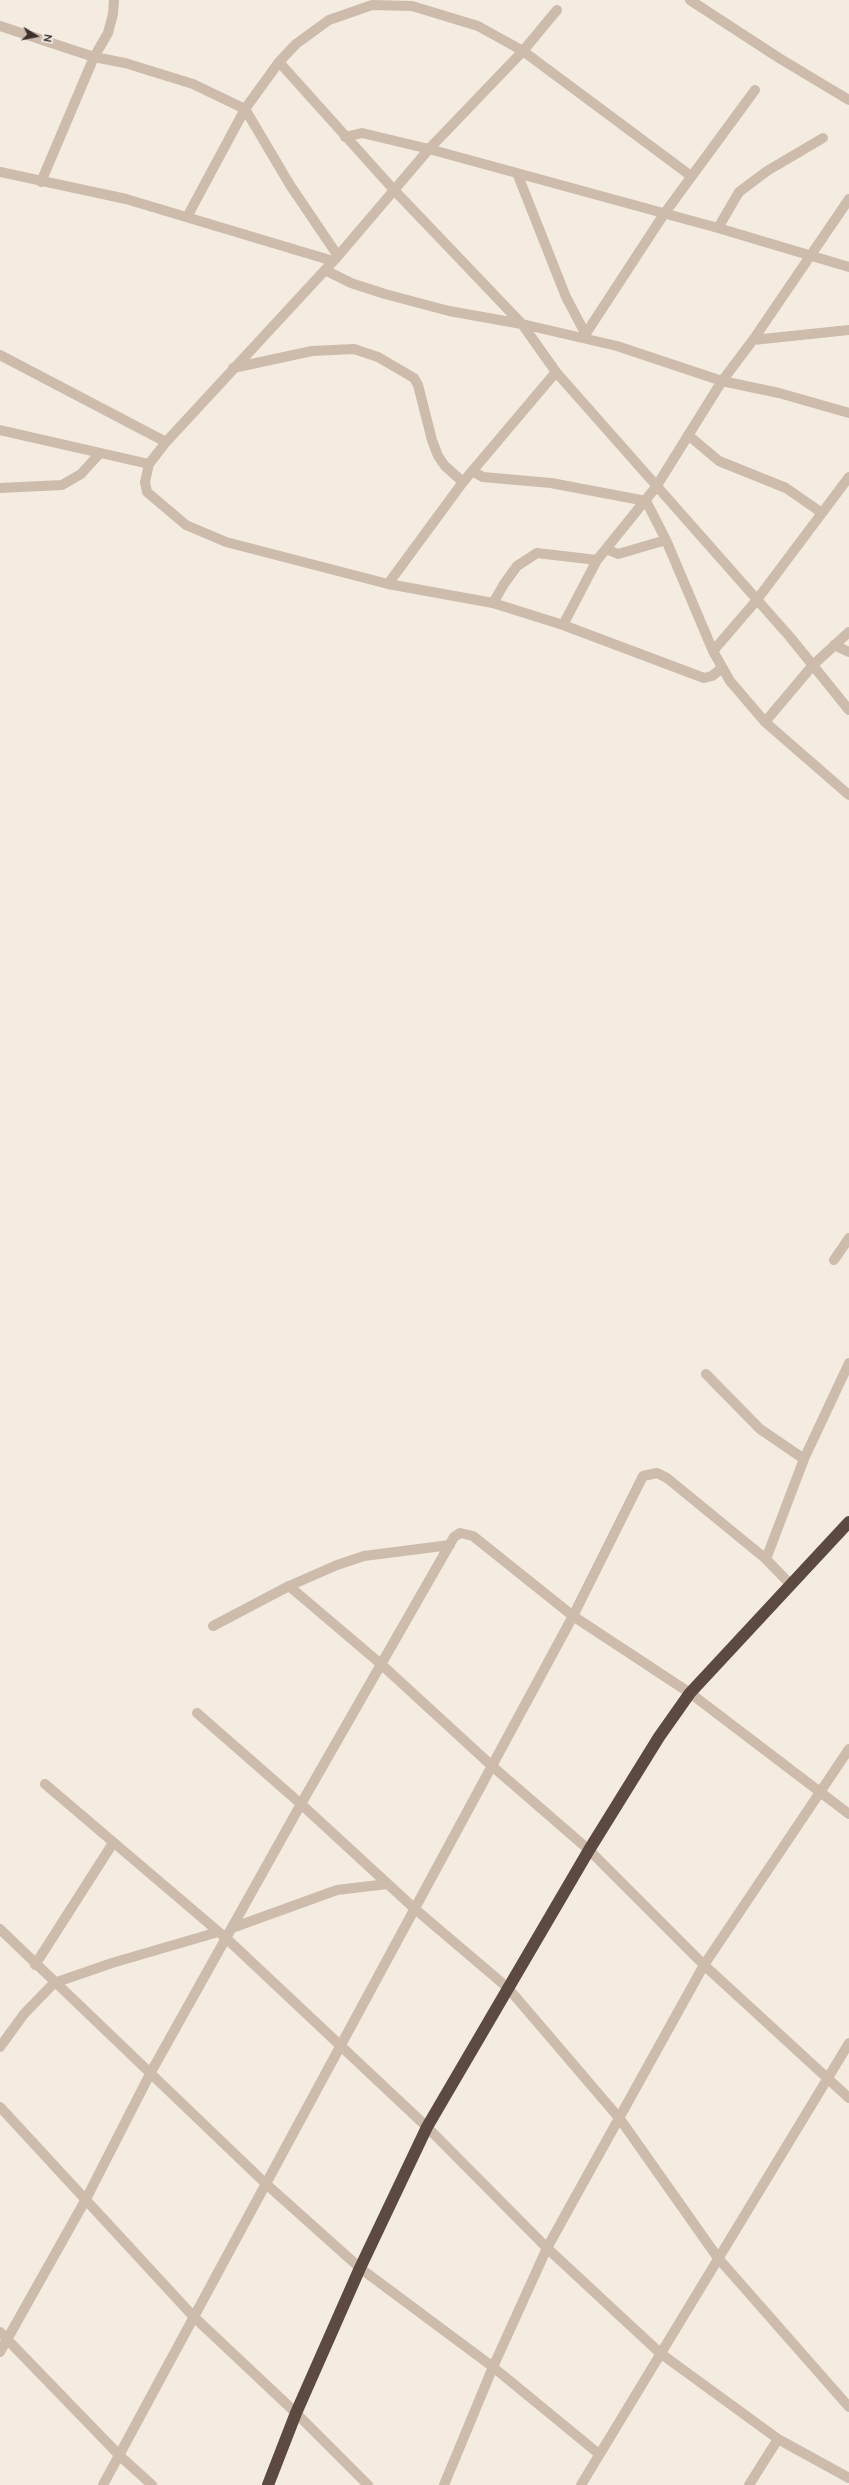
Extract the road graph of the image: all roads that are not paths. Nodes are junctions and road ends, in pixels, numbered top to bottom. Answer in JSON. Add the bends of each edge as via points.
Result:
{"nodes":[{"id":1,"x":114,"y":0,"type":"edge"},
{"id":2,"x":690,"y":0,"type":"edge"},
{"id":3,"x":557,"y":10,"type":"dead end"},
{"id":4,"x":0,"y":26,"type":"edge"},
{"id":5,"x":523,"y":51,"type":"junction"},
{"id":6,"x":94,"y":57,"type":"junction"},
{"id":7,"x":279,"y":62,"type":"junction"},
{"id":8,"x":756,"y":90,"type":"dead end"},
{"id":9,"x":849,"y":100,"type":"edge"},
{"id":10,"x":245,"y":109,"type":"junction"},
{"id":11,"x":345,"y":137,"type":"junction"},
{"id":12,"x":823,"y":138,"type":"dead end"},
{"id":13,"x":430,"y":149,"type":"junction"},
{"id":14,"x":0,"y":172,"type":"edge"},
{"id":15,"x":517,"y":173,"type":"junction"},
{"id":16,"x":691,"y":176,"type":"junction"},
{"id":17,"x":41,"y":182,"type":"junction"},
{"id":18,"x":394,"y":190,"type":"junction"},
{"id":19,"x":849,"y":199,"type":"edge"},
{"id":20,"x":664,"y":214,"type":"junction"},
{"id":21,"x":187,"y":217,"type":"junction"},
{"id":22,"x":718,"y":228,"type":"junction"},
{"id":23,"x":810,"y":255,"type":"junction"},
{"id":24,"x":336,"y":259,"type":"junction"},
{"id":25,"x":849,"y":267,"type":"edge"},
{"id":26,"x":325,"y":270,"type":"junction"},
{"id":27,"x":522,"y":324,"type":"junction"},
{"id":28,"x":849,"y":330,"type":"edge"},
{"id":29,"x":584,"y":335,"type":"junction"},
{"id":30,"x":753,"y":340,"type":"junction"},
{"id":31,"x":0,"y":355,"type":"edge"},
{"id":32,"x":233,"y":368,"type":"junction"},
{"id":33,"x":556,"y":372,"type":"junction"},
{"id":34,"x":722,"y":381,"type":"junction"},
{"id":35,"x":849,"y":413,"type":"edge"},
{"id":36,"x":0,"y":430,"type":"edge"},
{"id":37,"x":688,"y":435,"type":"junction"},
{"id":38,"x":166,"y":442,"type":"junction"},
{"id":39,"x":100,"y":453,"type":"junction"},
{"id":40,"x":149,"y":464,"type":"junction"},
{"id":41,"x":472,"y":471,"type":"junction"},
{"id":42,"x":849,"y":477,"type":"edge"},
{"id":43,"x":463,"y":482,"type":"junction"},
{"id":44,"x":656,"y":487,"type":"junction"},
{"id":45,"x":0,"y":488,"type":"edge"},
{"id":46,"x":646,"y":501,"type":"junction"},
{"id":47,"x":822,"y":513,"type":"junction"},
{"id":48,"x":666,"y":540,"type":"junction"},
{"id":49,"x":606,"y":549,"type":"junction"},
{"id":50,"x":598,"y":560,"type":"junction"},
{"id":51,"x":388,"y":584,"type":"junction"},
{"id":52,"x":756,"y":601,"type":"junction"},
{"id":53,"x":493,"y":603,"type":"junction"},
{"id":54,"x":563,"y":625,"type":"junction"},
{"id":55,"x":849,"y":632,"type":"edge"},
{"id":56,"x":834,"y":645,"type":"junction"},
{"id":57,"x":713,"y":651,"type":"junction"},
{"id":58,"x":849,"y":652,"type":"edge"},
{"id":59,"x":813,"y":665,"type":"junction"},
{"id":60,"x":722,"y":668,"type":"junction"},
{"id":61,"x":849,"y":710,"type":"edge"},
{"id":62,"x":765,"y":722,"type":"junction"},
{"id":63,"x":849,"y":795,"type":"edge"},
{"id":64,"x":849,"y":1238,"type":"edge"},
{"id":65,"x":834,"y":1260,"type":"dead end"},
{"id":66,"x":849,"y":1362,"type":"edge"},
{"id":67,"x":706,"y":1374,"type":"dead end"},
{"id":68,"x":804,"y":1459,"type":"junction"},
{"id":69,"x":849,"y":1522,"type":"edge"},
{"id":70,"x":450,"y":1545,"type":"junction"},
{"id":71,"x":766,"y":1559,"type":"junction"},
{"id":72,"x":790,"y":1584,"type":"junction"},
{"id":73,"x":289,"y":1586,"type":"junction"},
{"id":74,"x":573,"y":1616,"type":"junction"},
{"id":75,"x":213,"y":1626,"type":"dead end"},
{"id":76,"x":382,"y":1665,"type":"junction"},
{"id":77,"x":690,"y":1693,"type":"junction"},
{"id":78,"x":197,"y":1713,"type":"dead end"},
{"id":79,"x":849,"y":1749,"type":"edge"},
{"id":80,"x":492,"y":1766,"type":"junction"},
{"id":81,"x":45,"y":1784,"type":"dead end"},
{"id":82,"x":820,"y":1793,"type":"junction"},
{"id":83,"x":301,"y":1804,"type":"junction"},
{"id":84,"x":849,"y":1814,"type":"edge"},
{"id":85,"x":113,"y":1843,"type":"junction"},
{"id":86,"x":589,"y":1850,"type":"junction"},
{"id":87,"x":387,"y":1884,"type":"junction"},
{"id":88,"x":415,"y":1909,"type":"junction"},
{"id":89,"x":232,"y":1928,"type":"junction"},
{"id":90,"x":0,"y":1929,"type":"edge"},
{"id":91,"x":218,"y":1932,"type":"junction"},
{"id":92,"x":227,"y":1939,"type":"junction"},
{"id":93,"x":35,"y":1965,"type":"junction"},
{"id":94,"x":704,"y":1966,"type":"junction"},
{"id":95,"x":54,"y":1983,"type":"junction"},
{"id":96,"x":508,"y":1988,"type":"junction"},
{"id":97,"x":849,"y":2043,"type":"edge"},
{"id":98,"x":341,"y":2046,"type":"junction"},
{"id":99,"x":0,"y":2047,"type":"edge"},
{"id":100,"x":151,"y":2072,"type":"junction"},
{"id":101,"x":828,"y":2078,"type":"junction"},
{"id":102,"x":849,"y":2098,"type":"edge"},
{"id":103,"x":0,"y":2107,"type":"edge"},
{"id":104,"x":620,"y":2119,"type":"junction"},
{"id":105,"x":427,"y":2127,"type":"junction"},
{"id":106,"x":265,"y":2183,"type":"junction"},
{"id":107,"x":86,"y":2199,"type":"junction"},
{"id":108,"x":547,"y":2248,"type":"junction"},
{"id":109,"x":718,"y":2258,"type":"junction"},
{"id":110,"x":360,"y":2268,"type":"junction"},
{"id":111,"x":193,"y":2316,"type":"junction"},
{"id":112,"x":4,"y":2336,"type":"edge"},
{"id":113,"x":0,"y":2352,"type":"edge"},
{"id":114,"x":660,"y":2353,"type":"junction"},
{"id":115,"x":492,"y":2367,"type":"junction"},
{"id":116,"x":849,"y":2407,"type":"edge"},
{"id":117,"x":296,"y":2413,"type":"junction"},
{"id":118,"x":778,"y":2439,"type":"junction"},
{"id":119,"x":599,"y":2454,"type":"junction"},
{"id":120,"x":120,"y":2456,"type":"junction"},
{"id":121,"x":849,"y":2478,"type":"edge"},
{"id":122,"x":103,"y":2485,"type":"edge"},
{"id":123,"x":152,"y":2485,"type":"edge"},
{"id":124,"x":268,"y":2485,"type":"edge"},
{"id":125,"x":368,"y":2485,"type":"edge"},
{"id":126,"x":444,"y":2485,"type":"edge"},
{"id":127,"x":581,"y":2485,"type":"edge"},
{"id":128,"x":749,"y":2485,"type":"edge"}],
"edges":[{"from":1,"to":6,"type":"street","via":[[108,33]]},
{"from":2,"to":9,"type":"street","via":[[778,58]]},
{"from":3,"to":5,"type":"street"},
{"from":4,"to":6,"type":"street"},
{"from":5,"to":7,"type":"street","via":[[478,26],[435,11],[412,6],[372,5],[329,20],[296,44]]},
{"from":5,"to":13,"type":"street"},
{"from":5,"to":16,"type":"street"},
{"from":6,"to":10,"type":"street","via":[[125,63],[193,84]]},
{"from":6,"to":17,"type":"street"},
{"from":7,"to":10,"type":"street"},
{"from":7,"to":11,"type":"street"},
{"from":8,"to":16,"type":"street"},
{"from":10,"to":21,"type":"street"},
{"from":10,"to":24,"type":"street"},
{"from":11,"to":13,"type":"street","via":[[362,133]]},
{"from":11,"to":18,"type":"street"},
{"from":12,"to":22,"type":"street","via":[[739,192]]},
{"from":13,"to":15,"type":"street"},
{"from":13,"to":18,"type":"street"},
{"from":14,"to":17,"type":"street"},
{"from":15,"to":20,"type":"street"},
{"from":15,"to":29,"type":"street","via":[[566,297]]},
{"from":16,"to":20,"type":"street"},
{"from":17,"to":21,"type":"street","via":[[126,199]]},
{"from":18,"to":24,"type":"street"},
{"from":18,"to":27,"type":"street"},
{"from":19,"to":23,"type":"street"},
{"from":20,"to":22,"type":"street"},
{"from":20,"to":29,"type":"street"},
{"from":21,"to":24,"type":"street"},
{"from":22,"to":23,"type":"street"},
{"from":23,"to":25,"type":"street"},
{"from":23,"to":30,"type":"street"},
{"from":24,"to":26,"type":"street"},
{"from":26,"to":27,"type":"street","via":[[351,284],[385,294],[449,311]]},
{"from":26,"to":32,"type":"street"},
{"from":27,"to":29,"type":"street"},
{"from":27,"to":33,"type":"street"},
{"from":28,"to":30,"type":"street"},
{"from":29,"to":34,"type":"street"},
{"from":30,"to":34,"type":"street"},
{"from":31,"to":38,"type":"street"},
{"from":32,"to":38,"type":"street"},
{"from":32,"to":43,"type":"street","via":[[319,350],[354,349],[378,357],[414,378],[438,456]]},
{"from":33,"to":41,"type":"street"},
{"from":33,"to":44,"type":"street"},
{"from":34,"to":35,"type":"street"},
{"from":34,"to":37,"type":"street"},
{"from":36,"to":39,"type":"street"},
{"from":37,"to":44,"type":"street"},
{"from":37,"to":47,"type":"street","via":[[719,461],[786,488]]},
{"from":38,"to":40,"type":"street"},
{"from":39,"to":40,"type":"street"},
{"from":39,"to":45,"type":"street","via":[[81,474],[62,484]]},
{"from":40,"to":51,"type":"street","via":[[145,482],[147,492],[186,524],[226,542]]},
{"from":41,"to":43,"type":"street"},
{"from":41,"to":46,"type":"street","via":[[483,477],[551,483]]},
{"from":42,"to":47,"type":"street"},
{"from":43,"to":51,"type":"street"},
{"from":44,"to":46,"type":"street"},
{"from":44,"to":52,"type":"street"},
{"from":46,"to":48,"type":"street"},
{"from":46,"to":49,"type":"street"},
{"from":47,"to":52,"type":"street"},
{"from":48,"to":49,"type":"street","via":[[618,554]]},
{"from":48,"to":57,"type":"street"},
{"from":49,"to":50,"type":"street"},
{"from":50,"to":53,"type":"street","via":[[537,553],[517,566]]},
{"from":50,"to":54,"type":"street"},
{"from":51,"to":53,"type":"street"},
{"from":52,"to":57,"type":"street"},
{"from":52,"to":59,"type":"street"},
{"from":53,"to":54,"type":"street"},
{"from":54,"to":60,"type":"street","via":[[704,678],[712,676]]},
{"from":55,"to":56,"type":"street"},
{"from":56,"to":58,"type":"street"},
{"from":56,"to":59,"type":"street"},
{"from":57,"to":60,"type":"street"},
{"from":59,"to":61,"type":"street"},
{"from":59,"to":62,"type":"street"},
{"from":60,"to":62,"type":"street"},
{"from":62,"to":63,"type":"street"},
{"from":64,"to":65,"type":"street"},
{"from":66,"to":68,"type":"street"},
{"from":67,"to":68,"type":"street","via":[[760,1429]]},
{"from":68,"to":71,"type":"street"},
{"from":69,"to":72,"type":"highway"},
{"from":70,"to":73,"type":"street","via":[[364,1556]]},
{"from":70,"to":74,"type":"street","via":[[454,1537],[460,1533],[474,1536]]},
{"from":70,"to":76,"type":"street"},
{"from":71,"to":72,"type":"street"},
{"from":71,"to":74,"type":"street","via":[[668,1478],[650,1473],[643,1476]]},
{"from":72,"to":77,"type":"highway"},
{"from":73,"to":75,"type":"street"},
{"from":73,"to":76,"type":"street"},
{"from":74,"to":77,"type":"street"},
{"from":74,"to":80,"type":"street"},
{"from":76,"to":80,"type":"street"},
{"from":76,"to":83,"type":"street"},
{"from":77,"to":82,"type":"street"},
{"from":77,"to":86,"type":"highway","via":[[659,1737]]},
{"from":78,"to":83,"type":"street"},
{"from":79,"to":82,"type":"street"},
{"from":80,"to":86,"type":"street"},
{"from":80,"to":88,"type":"street"},
{"from":81,"to":85,"type":"street"},
{"from":82,"to":84,"type":"street"},
{"from":82,"to":94,"type":"street"},
{"from":83,"to":87,"type":"street"},
{"from":83,"to":89,"type":"street"},
{"from":85,"to":91,"type":"street"},
{"from":85,"to":93,"type":"street"},
{"from":86,"to":94,"type":"street"},
{"from":86,"to":96,"type":"highway"},
{"from":87,"to":88,"type":"street"},
{"from":87,"to":89,"type":"street","via":[[337,1890]]},
{"from":88,"to":96,"type":"street"},
{"from":88,"to":98,"type":"street"},
{"from":89,"to":92,"type":"street"},
{"from":90,"to":93,"type":"street"},
{"from":91,"to":92,"type":"street"},
{"from":91,"to":95,"type":"street","via":[[127,1958]]},
{"from":92,"to":98,"type":"street"},
{"from":92,"to":100,"type":"street"},
{"from":93,"to":95,"type":"street"},
{"from":94,"to":101,"type":"street"},
{"from":94,"to":104,"type":"street"},
{"from":95,"to":99,"type":"street","via":[[24,2014]]},
{"from":95,"to":100,"type":"street"},
{"from":96,"to":104,"type":"street"},
{"from":96,"to":105,"type":"highway"},
{"from":97,"to":101,"type":"street"},
{"from":98,"to":105,"type":"street"},
{"from":98,"to":106,"type":"street"},
{"from":100,"to":106,"type":"street"},
{"from":100,"to":107,"type":"street"},
{"from":101,"to":102,"type":"street"},
{"from":101,"to":109,"type":"street"},
{"from":103,"to":107,"type":"street"},
{"from":104,"to":108,"type":"street"},
{"from":104,"to":109,"type":"street"},
{"from":105,"to":108,"type":"street"},
{"from":105,"to":110,"type":"highway"},
{"from":106,"to":110,"type":"street"},
{"from":106,"to":111,"type":"street"},
{"from":107,"to":111,"type":"street"},
{"from":107,"to":112,"type":"street"},
{"from":108,"to":114,"type":"street"},
{"from":108,"to":115,"type":"street"},
{"from":109,"to":114,"type":"street"},
{"from":109,"to":116,"type":"street"},
{"from":110,"to":115,"type":"street"},
{"from":110,"to":117,"type":"highway"},
{"from":111,"to":117,"type":"street"},
{"from":111,"to":120,"type":"street"},
{"from":112,"to":113,"type":"street"},
{"from":112,"to":120,"type":"street"},
{"from":114,"to":118,"type":"street"},
{"from":114,"to":119,"type":"street"},
{"from":115,"to":119,"type":"street"},
{"from":115,"to":126,"type":"street"},
{"from":117,"to":124,"type":"highway"},
{"from":117,"to":125,"type":"street"},
{"from":118,"to":121,"type":"street"},
{"from":118,"to":128,"type":"street"},
{"from":119,"to":127,"type":"street"},
{"from":120,"to":122,"type":"street"},
{"from":120,"to":123,"type":"street"}]}
